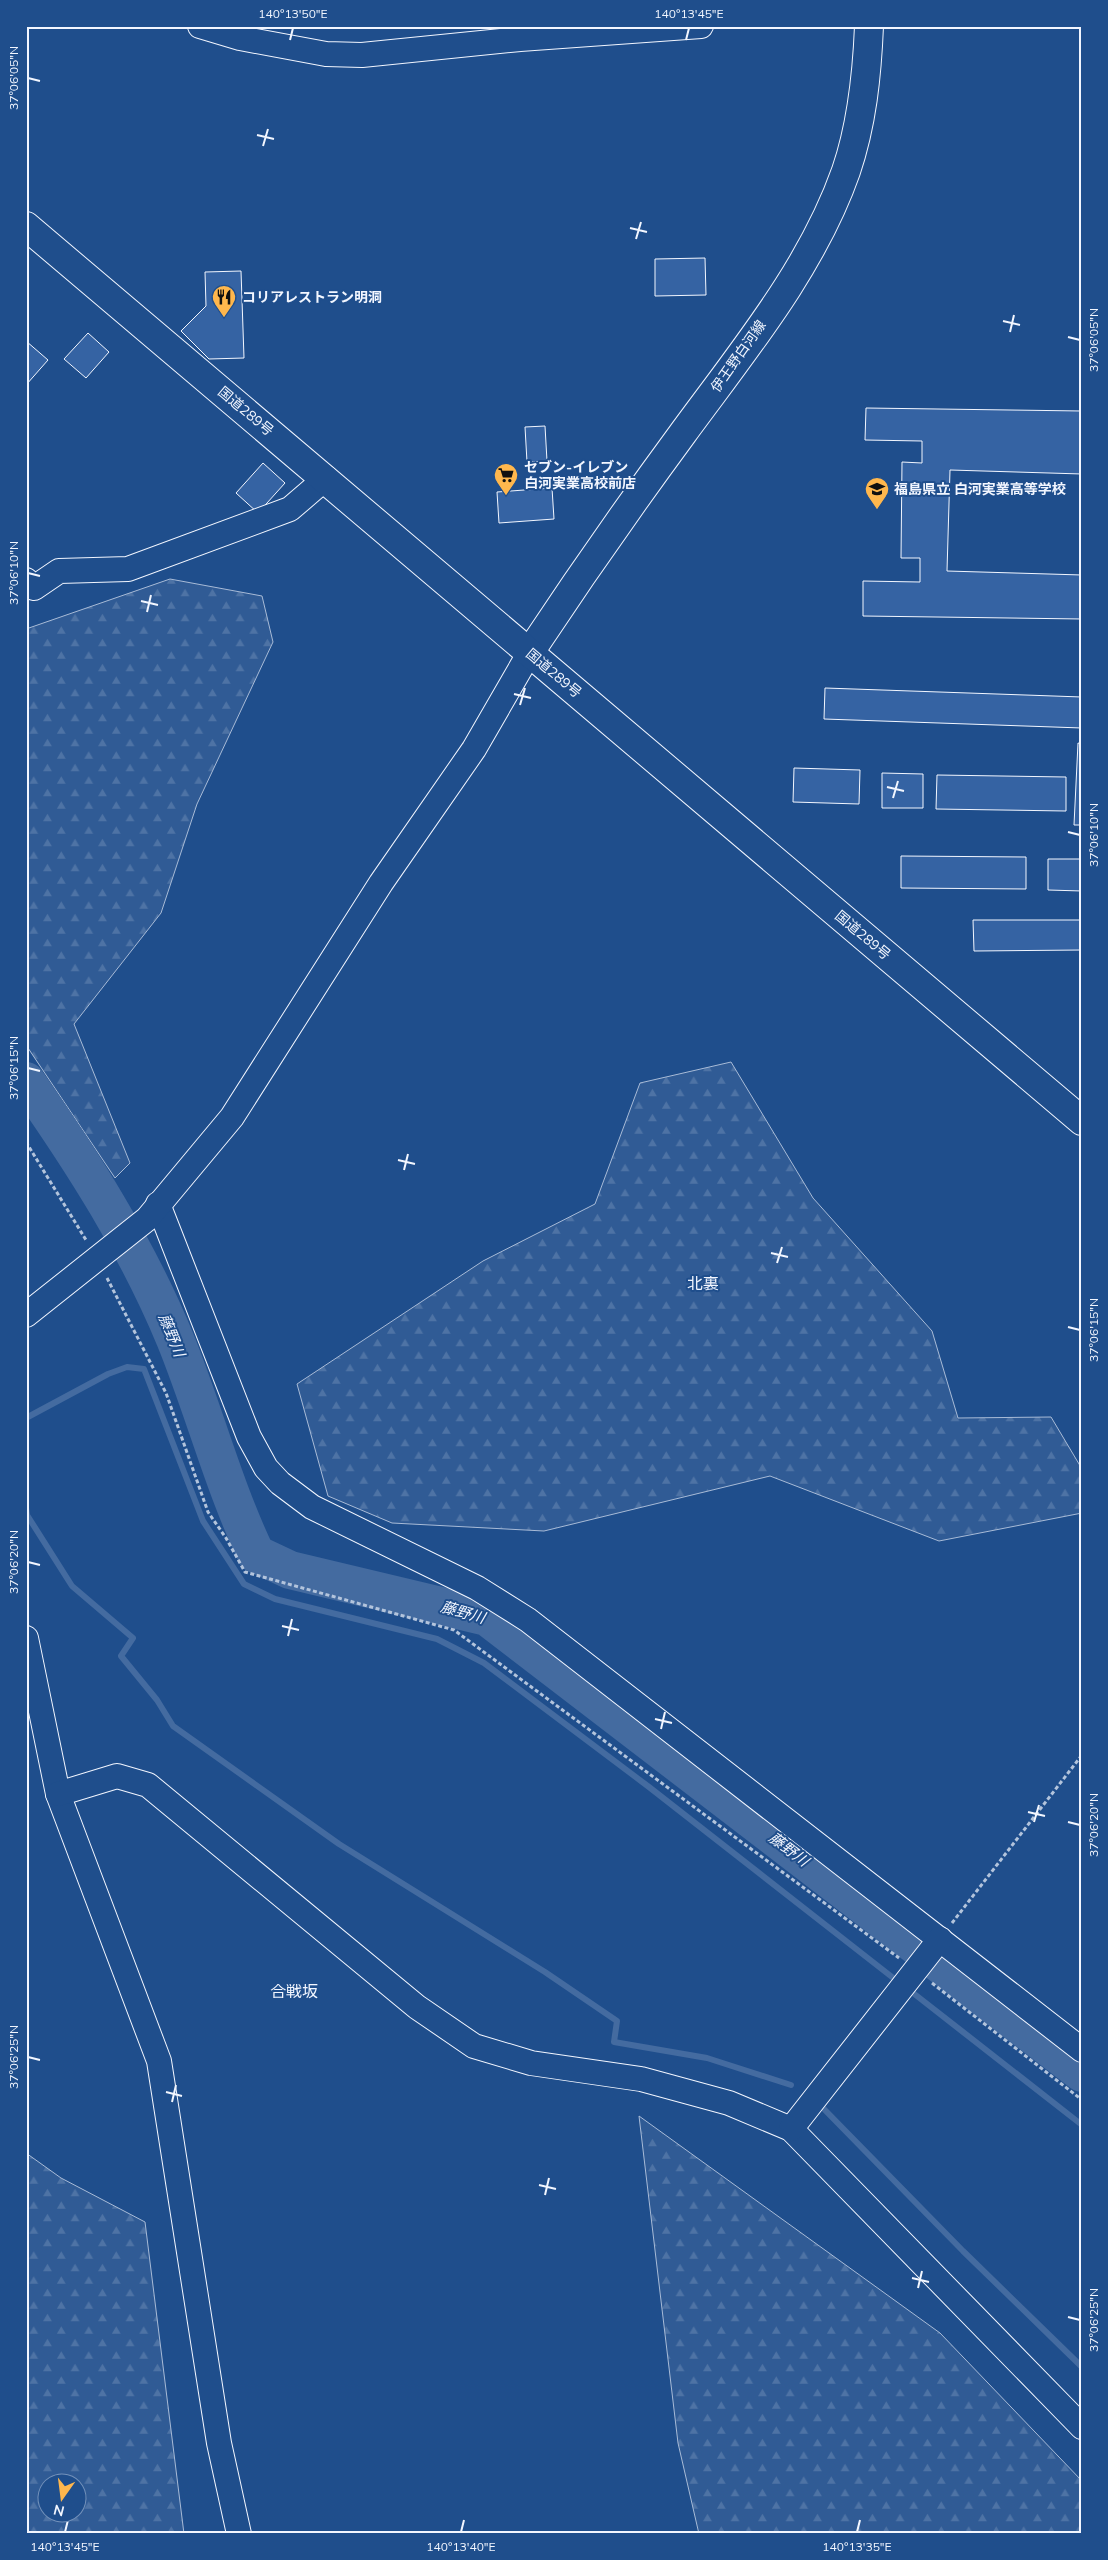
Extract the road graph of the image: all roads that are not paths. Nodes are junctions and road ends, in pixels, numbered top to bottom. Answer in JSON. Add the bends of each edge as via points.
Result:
{"nodes":[{"id":1,"x":200,"y":26,"type":"edge"},
{"id":2,"x":701,"y":26,"type":"edge"},
{"id":3,"x":869,"y":26,"type":"edge"},
{"id":4,"x":476,"y":34,"type":"edge"},
{"id":5,"x":26,"y":226,"type":"edge"},
{"id":6,"x":326,"y":478,"type":"junction"},
{"id":7,"x":26,"y":580,"type":"edge"},
{"id":8,"x":530,"y":652,"type":"junction"},
{"id":9,"x":1082,"y":1121,"type":"edge"},
{"id":10,"x":152,"y":1211,"type":"junction"},
{"id":11,"x":26,"y":1316,"type":"edge"},
{"id":12,"x":26,"y":1638,"type":"edge"},
{"id":13,"x":58,"y":1794,"type":"junction"},
{"id":14,"x":940,"y":1939,"type":"junction"},
{"id":15,"x":1082,"y":2050,"type":"edge"},
{"id":16,"x":791,"y":2129,"type":"junction"},
{"id":17,"x":1082,"y":2427,"type":"edge"},
{"id":18,"x":238,"y":2534,"type":"edge"}],
"edges":[{"from":1,"to":4,"type":"street","via":[[240,38],[326,54],[362,55]]},
{"from":2,"to":4,"type":"street"},
{"from":3,"to":8,"type":"main road","name":"伊王野白河線","via":[[867,73],[860,118],[846,171],[822,227],[795,275],[610,531]]},
{"from":5,"to":6,"type":"main road","name":"国道289号"},
{"from":6,"to":7,"type":"street","via":[[290,509],[128,569],[59,571],[34,588]]},
{"from":6,"to":8,"type":"main road","name":"国道289号"},
{"from":8,"to":9,"type":"main road","name":"国道289号"},
{"from":8,"to":10,"type":"street","via":[[474,749],[381,883],[232,1118],[182,1180]]},
{"from":10,"to":11,"type":"street"},
{"from":10,"to":14,"type":"street","via":[[249,1437],[266,1468],[280,1483],[312,1507],[477,1588],[528,1620]]},
{"from":12,"to":13,"type":"street"},
{"from":13,"to":16,"type":"street","via":[[117,1776],[148,1785],[417,2007],[474,2046],[531,2063],[642,2079],[728,2103]]},
{"from":13,"to":18,"type":"street","via":[[159,2061],[219,2443]]},
{"from":14,"to":15,"type":"street"},
{"from":14,"to":16,"type":"street"},
{"from":16,"to":17,"type":"street"}]}
